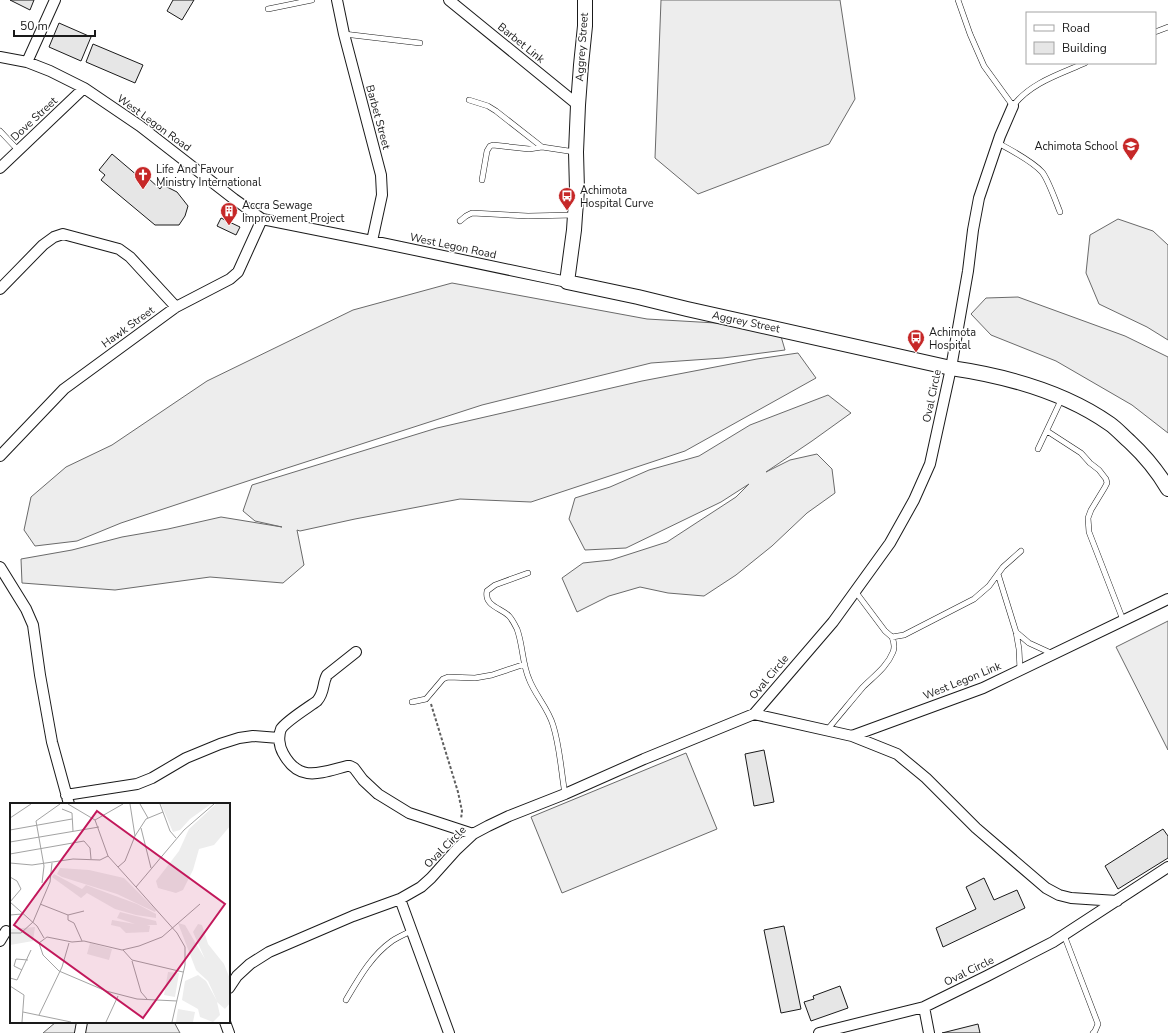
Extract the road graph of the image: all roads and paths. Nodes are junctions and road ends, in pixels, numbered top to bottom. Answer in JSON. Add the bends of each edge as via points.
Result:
{"nodes":[{"id":1,"x":56,"y":0,"type":"edge"},
{"id":2,"x":312,"y":0,"type":"edge"},
{"id":3,"x":337,"y":0,"type":"edge"},
{"id":4,"x":449,"y":0,"type":"edge"},
{"id":5,"x":585,"y":0,"type":"edge"},
{"id":6,"x":958,"y":0,"type":"edge"},
{"id":7,"x":268,"y":9,"type":"dead end"},
{"id":8,"x":1168,"y":27,"type":"edge"},
{"id":9,"x":1156,"y":32,"type":"edge"},
{"id":10,"x":344,"y":34,"type":"junction"},
{"id":11,"x":420,"y":43,"type":"dead end"},
{"id":12,"x":0,"y":56,"type":"edge"},
{"id":13,"x":28,"y":62,"type":"junction"},
{"id":14,"x":1083,"y":64,"type":"edge"},
{"id":15,"x":84,"y":88,"type":"junction"},
{"id":16,"x":469,"y":100,"type":"dead end"},
{"id":17,"x":578,"y":105,"type":"junction"},
{"id":18,"x":1013,"y":106,"type":"junction"},
{"id":19,"x":0,"y":131,"type":"edge"},
{"id":20,"x":998,"y":143,"type":"junction"},
{"id":21,"x":542,"y":147,"type":"junction"},
{"id":22,"x":18,"y":150,"type":"junction"},
{"id":23,"x":576,"y":152,"type":"junction"},
{"id":24,"x":0,"y":168,"type":"edge"},
{"id":25,"x":482,"y":180,"type":"dead end"},
{"id":26,"x":1060,"y":212,"type":"dead end"},
{"id":27,"x":575,"y":215,"type":"junction"},
{"id":28,"x":262,"y":219,"type":"junction"},
{"id":29,"x":460,"y":221,"type":"dead end"},
{"id":30,"x":372,"y":241,"type":"junction"},
{"id":31,"x":567,"y":282,"type":"junction"},
{"id":32,"x":0,"y":289,"type":"edge"},
{"id":33,"x":176,"y":307,"type":"junction"},
{"id":34,"x":951,"y":368,"type":"junction"},
{"id":35,"x":1062,"y":397,"type":"junction"},
{"id":36,"x":1046,"y":431,"type":"junction"},
{"id":37,"x":1038,"y":449,"type":"dead end"},
{"id":38,"x":0,"y":456,"type":"edge"},
{"id":39,"x":1168,"y":489,"type":"edge"},
{"id":40,"x":1021,"y":550,"type":"dead end"},
{"id":41,"x":0,"y":567,"type":"edge"},
{"id":42,"x":528,"y":573,"type":"dead end"},
{"id":43,"x":998,"y":574,"type":"junction"},
{"id":44,"x":855,"y":591,"type":"junction"},
{"id":45,"x":1168,"y":599,"type":"edge"},
{"id":46,"x":1123,"y":620,"type":"junction"},
{"id":47,"x":1016,"y":632,"type":"junction"},
{"id":48,"x":892,"y":637,"type":"junction"},
{"id":49,"x":356,"y":652,"type":"dead end"},
{"id":50,"x":1052,"y":654,"type":"junction"},
{"id":51,"x":525,"y":664,"type":"junction"},
{"id":52,"x":1020,"y":670,"type":"junction"},
{"id":53,"x":428,"y":696,"type":"junction"},
{"id":54,"x":412,"y":702,"type":"dead end"},
{"id":55,"x":754,"y":714,"type":"junction"},
{"id":56,"x":827,"y":731,"type":"junction"},
{"id":57,"x":852,"y":736,"type":"junction"},
{"id":58,"x":279,"y":738,"type":"junction"},
{"id":59,"x":565,"y":794,"type":"junction"},
{"id":60,"x":67,"y":800,"type":"edge"},
{"id":61,"x":460,"y":830,"type":"junction"},
{"id":62,"x":473,"y":834,"type":"junction"},
{"id":63,"x":1168,"y":867,"type":"edge"},
{"id":64,"x":400,"y":899,"type":"junction"},
{"id":65,"x":1117,"y":901,"type":"junction"},
{"id":66,"x":6,"y":931,"type":"edge"},
{"id":67,"x":411,"y":931,"type":"junction"},
{"id":68,"x":1064,"y":935,"type":"junction"},
{"id":69,"x":0,"y":941,"type":"edge"},
{"id":70,"x":230,"y":984,"type":"edge"},
{"id":71,"x":346,"y":1000,"type":"dead end"},
{"id":72,"x":924,"y":1007,"type":"junction"},
{"id":73,"x":82,"y":1023,"type":"edge"},
{"id":74,"x":225,"y":1023,"type":"edge"},
{"id":75,"x":80,"y":1033,"type":"edge"},
{"id":76,"x":229,"y":1033,"type":"edge"},
{"id":77,"x":449,"y":1033,"type":"edge"},
{"id":78,"x":819,"y":1033,"type":"edge"},
{"id":79,"x":929,"y":1033,"type":"edge"},
{"id":80,"x":1093,"y":1033,"type":"edge"}],
"edges":[{"from":1,"to":13,"type":"street"},
{"from":2,"to":7,"type":"lane"},
{"from":3,"to":10,"type":"street","name":"Barbet Street"},
{"from":4,"to":17,"type":"street","name":"Barbet Link"},
{"from":5,"to":17,"type":"main road","name":"Aggrey Street"},
{"from":6,"to":18,"type":"lane","via":[[984,66]]},
{"from":8,"to":9,"type":"lane"},
{"from":10,"to":11,"type":"lane"},
{"from":10,"to":30,"type":"street","name":"Barbet Street","via":[[381,174],[382,195]]},
{"from":12,"to":13,"type":"street","name":"West Legon Road"},
{"from":13,"to":15,"type":"street","name":"West Legon Road"},
{"from":14,"to":18,"type":"lane","via":[[1038,85],[1019,98]]},
{"from":15,"to":22,"type":"street","name":"Dove Street"},
{"from":15,"to":28,"type":"street","name":"West Legon Road","via":[[140,126]]},
{"from":16,"to":21,"type":"lane","via":[[496,111]]},
{"from":17,"to":23,"type":"main road","name":"Aggrey Street"},
{"from":18,"to":20,"type":"street","name":"Oval Circle"},
{"from":19,"to":22,"type":"lane"},
{"from":20,"to":26,"type":"lane","via":[[1042,172]]},
{"from":20,"to":34,"type":"street","name":"Oval Circle","via":[[979,198]]},
{"from":21,"to":23,"type":"lane"},
{"from":21,"to":25,"type":"lane","via":[[529,150],[490,146]]},
{"from":22,"to":24,"type":"street","name":"Dove Street"},
{"from":23,"to":27,"type":"main road","name":"Aggrey Street","via":[[578,190]]},
{"from":27,"to":29,"type":"lane","via":[[472,213]]},
{"from":27,"to":31,"type":"main road","name":"Aggrey Street"},
{"from":28,"to":30,"type":"street","name":"West Legon Road"},
{"from":28,"to":33,"type":"street","name":"Hawk Street","via":[[238,272],[230,279]]},
{"from":30,"to":31,"type":"street","name":"West Legon Road"},
{"from":31,"to":34,"type":"main road","name":"Aggrey Street"},
{"from":32,"to":33,"type":"street","via":[[43,245],[63,234],[119,249],[130,257]]},
{"from":33,"to":38,"type":"street","name":"Hawk Street","via":[[64,389]]},
{"from":34,"to":35,"type":"main road","name":"Aggrey Street","via":[[1006,379]]},
{"from":34,"to":44,"type":"street","name":"Oval Circle","via":[[930,464],[890,543]]},
{"from":35,"to":36,"type":"lane"},
{"from":35,"to":39,"type":"main road","name":"Aggrey Street","via":[[1110,425],[1139,451]]},
{"from":36,"to":37,"type":"lane"},
{"from":36,"to":46,"type":"lane","via":[[1081,453],[1106,478],[1107,483],[1088,518],[1089,532]]},
{"from":40,"to":43,"type":"lane"},
{"from":41,"to":60,"type":"street","via":[[33,625],[52,742]]},
{"from":42,"to":51,"type":"lane","via":[[495,584],[486,594],[491,604],[510,616],[517,630]]},
{"from":43,"to":47,"type":"lane"},
{"from":43,"to":48,"type":"lane","via":[[974,599],[904,635]]},
{"from":44,"to":48,"type":"lane"},
{"from":44,"to":55,"type":"street","name":"Oval Circle","via":[[833,622]]},
{"from":45,"to":46,"type":"street","name":"West Legon Link"},
{"from":46,"to":50,"type":"street","name":"West Legon Link"},
{"from":47,"to":50,"type":"lane","via":[[1029,643]]},
{"from":47,"to":52,"type":"lane"},
{"from":48,"to":56,"type":"lane","via":[[894,650],[889,660]]},
{"from":49,"to":58,"type":"street","via":[[329,672],[322,697],[288,722]]},
{"from":50,"to":52,"type":"street","name":"West Legon Link"},
{"from":51,"to":53,"type":"lane","via":[[475,678],[448,677],[439,682]]},
{"from":51,"to":59,"type":"lane","via":[[529,680],[554,725]]},
{"from":52,"to":57,"type":"street","name":"West Legon Link","via":[[983,688]]},
{"from":53,"to":54,"type":"lane"},
{"from":53,"to":61,"type":"path","via":[[458,792],[462,810]]},
{"from":55,"to":56,"type":"street"},
{"from":55,"to":59,"type":"street","name":"Oval Circle"},
{"from":56,"to":57,"type":"street"},
{"from":57,"to":65,"type":"street","via":[[898,754],[976,828],[1046,888],[1071,898]]},
{"from":58,"to":60,"type":"street","via":[[239,738],[186,758],[137,784]]},
{"from":58,"to":61,"type":"street","via":[[287,760],[299,771],[318,774],[350,766],[378,794],[409,813]]},
{"from":59,"to":62,"type":"street","name":"Oval Circle","via":[[509,816]]},
{"from":61,"to":62,"type":"street"},
{"from":62,"to":64,"type":"street","name":"Oval Circle","via":[[421,887]]},
{"from":63,"to":65,"type":"street","name":"Oval Circle"},
{"from":64,"to":67,"type":"street"},
{"from":64,"to":70,"type":"street","name":"Oval Circle","via":[[269,952],[250,964]]},
{"from":65,"to":68,"type":"street","name":"Oval Circle"},
{"from":66,"to":69,"type":"street"},
{"from":67,"to":71,"type":"lane","via":[[392,941],[378,953],[366,967]]},
{"from":67,"to":77,"type":"street"},
{"from":68,"to":72,"type":"street","name":"Oval Circle"},
{"from":68,"to":80,"type":"lane","via":[[1098,1024]]},
{"from":72,"to":78,"type":"street","name":"Oval Circle"},
{"from":72,"to":79,"type":"street"},
{"from":73,"to":75,"type":"street"},
{"from":74,"to":76,"type":"street"}]}
